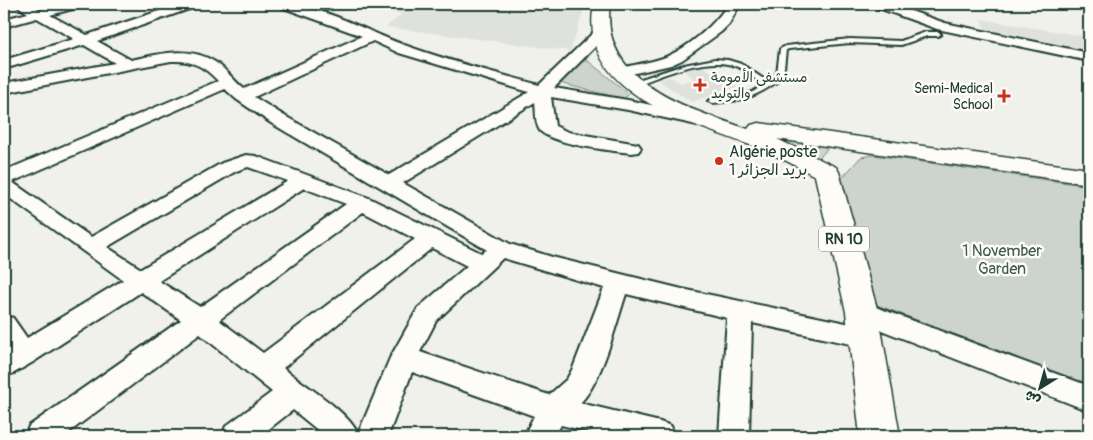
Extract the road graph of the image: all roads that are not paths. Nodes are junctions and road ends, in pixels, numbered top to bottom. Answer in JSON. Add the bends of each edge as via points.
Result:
{"nodes":[{"id":1,"x":21,"y":4,"type":"edge"},
{"id":2,"x":76,"y":4,"type":"edge"},
{"id":3,"x":191,"y":4,"type":"edge"},
{"id":4,"x":285,"y":4,"type":"edge"},
{"id":5,"x":602,"y":4,"type":"edge"},
{"id":6,"x":734,"y":4,"type":"edge"},
{"id":7,"x":880,"y":4,"type":"edge"},
{"id":8,"x":41,"y":13,"type":"junction"},
{"id":9,"x":4,"y":23,"type":"edge"},
{"id":10,"x":600,"y":34,"type":"junction"},
{"id":11,"x":938,"y":34,"type":"dead end"},
{"id":12,"x":373,"y":36,"type":"junction"},
{"id":13,"x":86,"y":40,"type":"junction"},
{"id":14,"x":1089,"y":57,"type":"edge"},
{"id":15,"x":4,"y":65,"type":"edge"},
{"id":16,"x":129,"y":65,"type":"junction"},
{"id":17,"x":627,"y":77,"type":"junction"},
{"id":18,"x":768,"y":86,"type":"junction"},
{"id":19,"x":4,"y":88,"type":"edge"},
{"id":20,"x":234,"y":90,"type":"junction"},
{"id":21,"x":542,"y":91,"type":"junction"},
{"id":22,"x":709,"y":111,"type":"junction"},
{"id":23,"x":856,"y":143,"type":"junction"},
{"id":24,"x":632,"y":148,"type":"dead end"},
{"id":25,"x":827,"y":172,"type":"junction"},
{"id":26,"x":1089,"y":176,"type":"edge"},
{"id":27,"x":4,"y":178,"type":"edge"},
{"id":28,"x":303,"y":180,"type":"junction"},
{"id":29,"x":388,"y":184,"type":"junction"},
{"id":30,"x":4,"y":185,"type":"edge"},
{"id":31,"x":362,"y":203,"type":"junction"},
{"id":32,"x":430,"y":238,"type":"junction"},
{"id":33,"x":90,"y":247,"type":"junction"},
{"id":34,"x":492,"y":257,"type":"junction"},
{"id":35,"x":142,"y":281,"type":"junction"},
{"id":36,"x":618,"y":284,"type":"junction"},
{"id":37,"x":740,"y":311,"type":"junction"},
{"id":38,"x":200,"y":320,"type":"junction"},
{"id":39,"x":864,"y":324,"type":"junction"},
{"id":40,"x":4,"y":325,"type":"edge"},
{"id":41,"x":404,"y":358,"type":"junction"},
{"id":42,"x":14,"y":360,"type":"edge"},
{"id":43,"x":262,"y":369,"type":"junction"},
{"id":44,"x":293,"y":393,"type":"junction"},
{"id":45,"x":1089,"y":399,"type":"edge"},
{"id":46,"x":554,"y":410,"type":"junction"},
{"id":47,"x":40,"y":436,"type":"edge"},
{"id":48,"x":237,"y":436,"type":"edge"},
{"id":49,"x":344,"y":436,"type":"edge"},
{"id":50,"x":374,"y":436,"type":"edge"},
{"id":51,"x":540,"y":436,"type":"edge"},
{"id":52,"x":660,"y":436,"type":"edge"},
{"id":53,"x":734,"y":436,"type":"edge"},
{"id":54,"x":880,"y":436,"type":"edge"}],
"edges":[{"from":1,"to":8,"type":"street"},
{"from":2,"to":8,"type":"street"},
{"from":3,"to":13,"type":"street"},
{"from":4,"to":12,"type":"street"},
{"from":5,"to":10,"type":"main road","via":[[598,16]]},
{"from":6,"to":17,"type":"street","via":[[716,29],[676,57]]},
{"from":7,"to":14,"type":"street","via":[[952,28]]},
{"from":8,"to":9,"type":"street"},
{"from":8,"to":13,"type":"street"},
{"from":10,"to":17,"type":"main road","via":[[610,58]]},
{"from":10,"to":21,"type":"street"},
{"from":11,"to":18,"type":"lane","via":[[926,34],[901,43],[850,41],[788,47],[784,49],[780,75]]},
{"from":12,"to":20,"type":"street"},
{"from":12,"to":21,"type":"street","via":[[404,50]]},
{"from":13,"to":15,"type":"street"},
{"from":13,"to":16,"type":"street"},
{"from":16,"to":19,"type":"street"},
{"from":16,"to":20,"type":"street","via":[[184,56],[201,60],[212,66]]},
{"from":17,"to":18,"type":"lane","via":[[728,62],[740,66]]},
{"from":17,"to":22,"type":"main road","via":[[658,101]]},
{"from":18,"to":22,"type":"lane","via":[[758,93]]},
{"from":20,"to":27,"type":"street"},
{"from":20,"to":29,"type":"street"},
{"from":21,"to":22,"type":"street","via":[[628,105]]},
{"from":21,"to":24,"type":"street","via":[[547,128],[562,137]]},
{"from":21,"to":29,"type":"street"},
{"from":22,"to":23,"type":"main road"},
{"from":22,"to":25,"type":"main road"},
{"from":23,"to":25,"type":"main road"},
{"from":23,"to":26,"type":"main road"},
{"from":25,"to":39,"type":"main road","number":"RN 10"},
{"from":28,"to":31,"type":"street"},
{"from":28,"to":33,"type":"street","via":[[256,162],[236,164]]},
{"from":28,"to":35,"type":"street"},
{"from":29,"to":34,"type":"street"},
{"from":30,"to":33,"type":"street"},
{"from":31,"to":32,"type":"street"},
{"from":31,"to":38,"type":"street"},
{"from":32,"to":34,"type":"street"},
{"from":32,"to":43,"type":"street"},
{"from":33,"to":35,"type":"street"},
{"from":34,"to":36,"type":"street","via":[[537,262]]},
{"from":34,"to":41,"type":"street","via":[[428,315]]},
{"from":35,"to":38,"type":"street"},
{"from":35,"to":42,"type":"street"},
{"from":36,"to":37,"type":"street"},
{"from":36,"to":46,"type":"street","via":[[577,388]]},
{"from":37,"to":39,"type":"street"},
{"from":37,"to":53,"type":"street"},
{"from":38,"to":43,"type":"street"},
{"from":38,"to":47,"type":"street"},
{"from":39,"to":45,"type":"street"},
{"from":39,"to":54,"type":"main road","number":"RN 10"},
{"from":40,"to":42,"type":"street"},
{"from":41,"to":46,"type":"street"},
{"from":41,"to":50,"type":"street"},
{"from":43,"to":44,"type":"street"},
{"from":44,"to":48,"type":"street"},
{"from":44,"to":49,"type":"street"},
{"from":46,"to":51,"type":"street"},
{"from":46,"to":52,"type":"street"}]}
